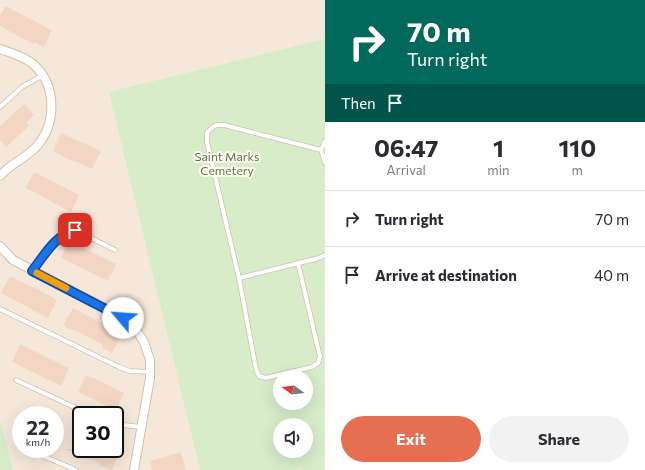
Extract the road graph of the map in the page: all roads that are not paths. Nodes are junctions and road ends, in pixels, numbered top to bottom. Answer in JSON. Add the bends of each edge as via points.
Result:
{"nodes":[{"id":1,"x":0,"y":49,"type":"edge"},
{"id":2,"x":44,"y":74,"type":"junction"},
{"id":3,"x":0,"y":107,"type":"edge"},
{"id":4,"x":325,"y":141,"type":"edge"},
{"id":5,"x":321,"y":150,"type":"junction"},
{"id":6,"x":325,"y":163,"type":"edge"},
{"id":7,"x":0,"y":176,"type":"edge"},
{"id":8,"x":0,"y":246,"type":"edge"},
{"id":9,"x":115,"y":250,"type":"dead end"},
{"id":10,"x":325,"y":255,"type":"edge"},
{"id":11,"x":298,"y":263,"type":"junction"},
{"id":12,"x":32,"y":271,"type":"junction"},
{"id":13,"x":239,"y":278,"type":"junction"},
{"id":14,"x":0,"y":309,"type":"edge"},
{"id":15,"x":150,"y":372,"type":"junction"},
{"id":16,"x":16,"y":380,"type":"dead end"},
{"id":17,"x":72,"y":406,"type":"edge"},
{"id":18,"x":124,"y":425,"type":"edge"},
{"id":19,"x":141,"y":427,"type":"junction"},
{"id":20,"x":48,"y":458,"type":"edge"},
{"id":21,"x":76,"y":470,"type":"edge"},
{"id":22,"x":134,"y":470,"type":"edge"}],
"edges":[{"from":1,"to":2,"type":"street","via":[[18,55]]},
{"from":2,"to":3,"type":"lane","via":[[22,87]]},
{"from":2,"to":7,"type":"street","via":[[52,104],[45,134],[36,148],[7,168]]},
{"from":4,"to":5,"type":"lane"},
{"from":5,"to":6,"type":"lane"},
{"from":5,"to":13,"type":"lane","via":[[218,124],[211,127],[207,133]]},
{"from":8,"to":12,"type":"street","via":[[13,260]]},
{"from":9,"to":12,"type":"lane","via":[[75,230],[62,236]]},
{"from":10,"to":11,"type":"lane"},
{"from":11,"to":13,"type":"lane"},
{"from":11,"to":13,"type":"lane","via":[[320,356],[318,363],[312,367],[289,373],[266,378],[259,376]]},
{"from":12,"to":15,"type":"street","via":[[123,318],[135,328],[144,342],[150,360]]},
{"from":14,"to":15,"type":"lane","via":[[119,367]]},
{"from":15,"to":19,"type":"street"},
{"from":16,"to":17,"type":"lane"},
{"from":18,"to":19,"type":"lane"},
{"from":19,"to":22,"type":"street"},
{"from":20,"to":21,"type":"lane"}]}
